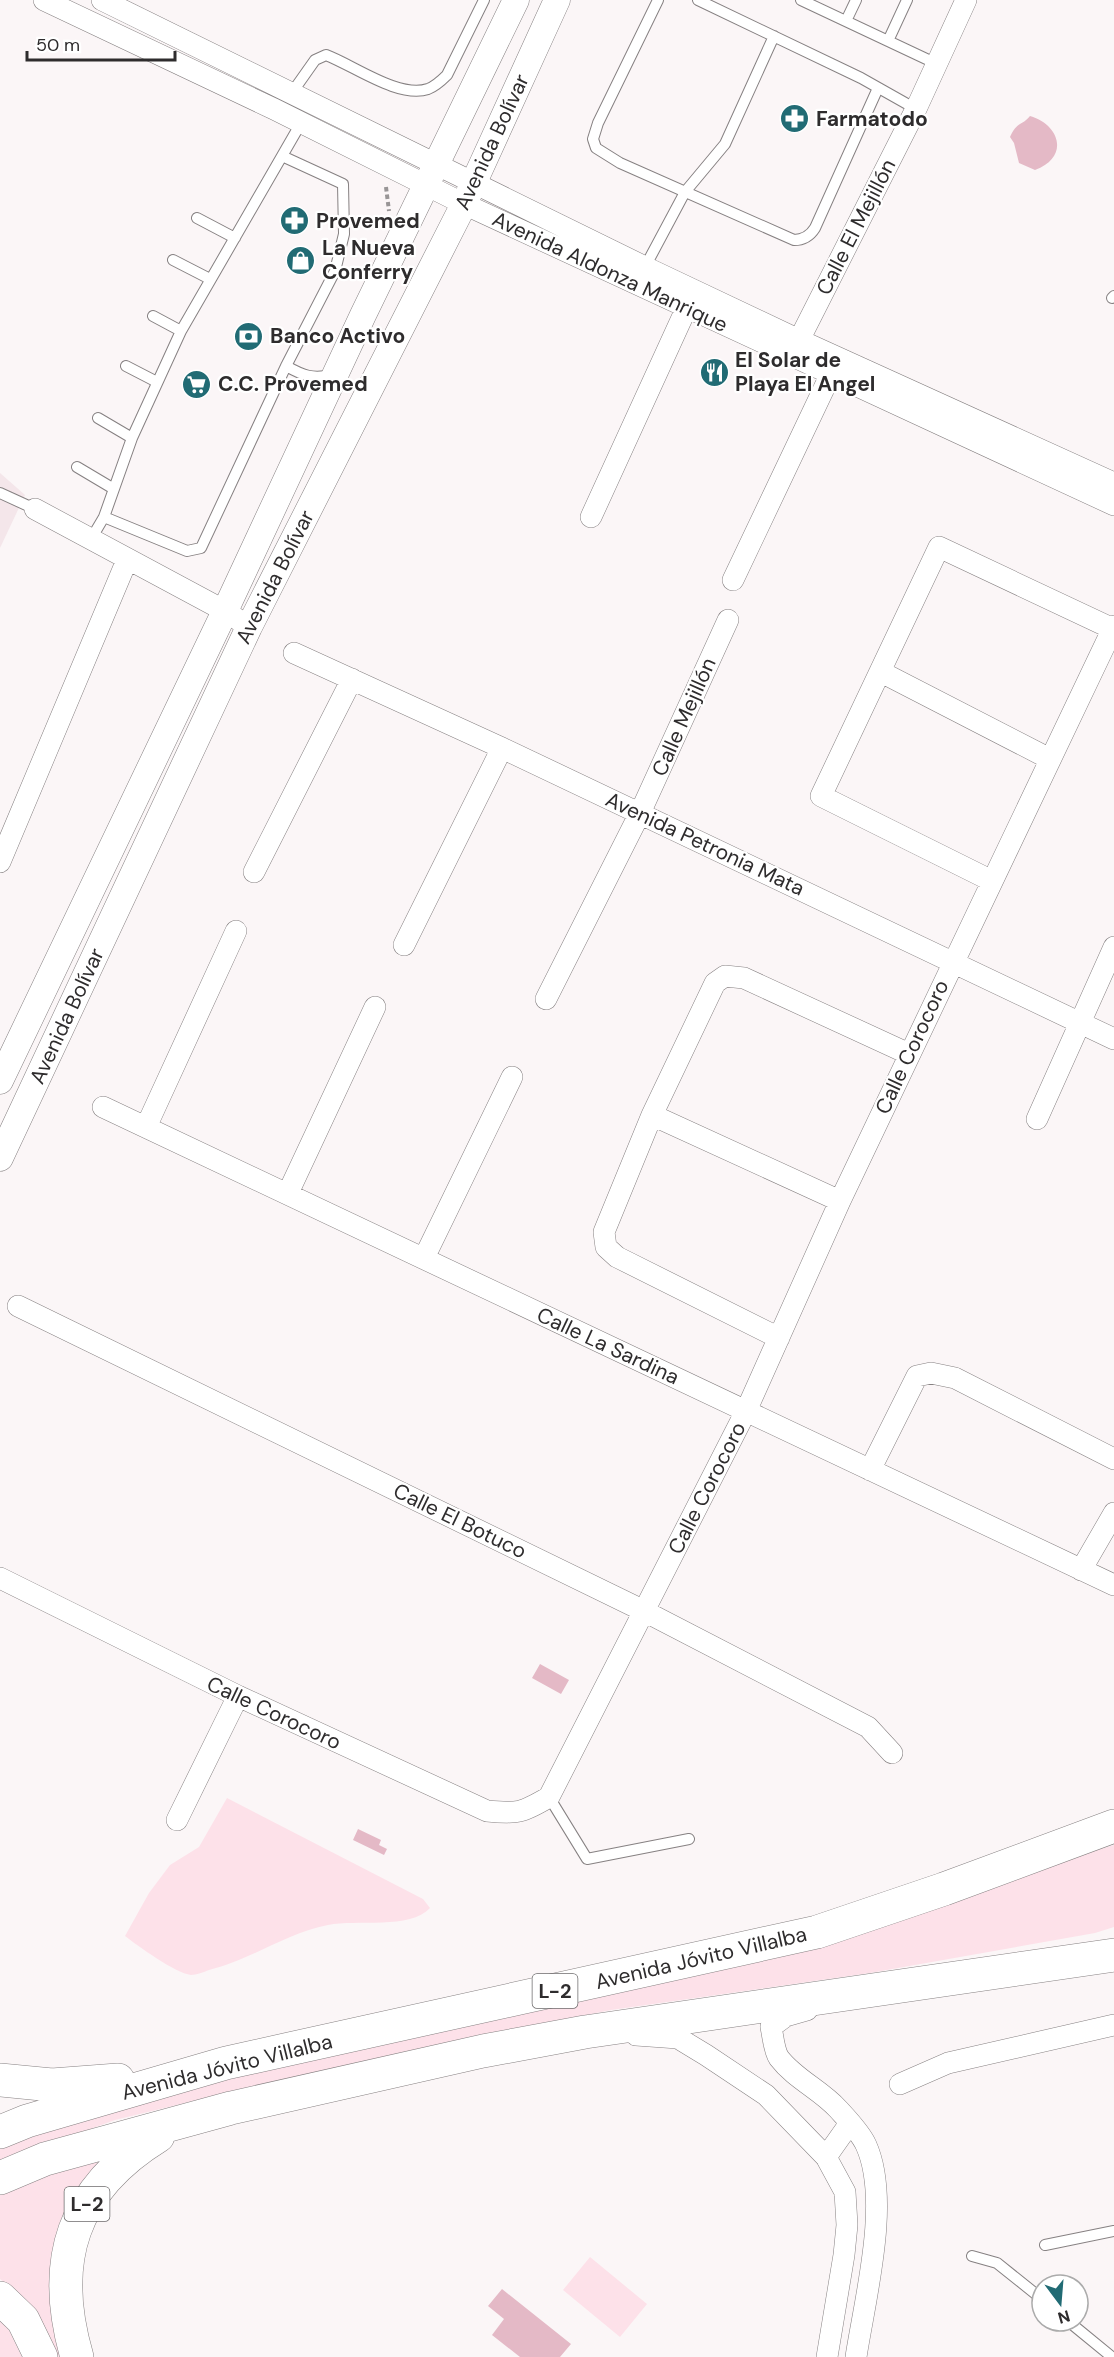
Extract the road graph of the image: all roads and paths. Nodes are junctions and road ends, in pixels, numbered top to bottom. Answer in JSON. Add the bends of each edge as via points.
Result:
{"nodes":[{"id":1,"x":44,"y":0,"type":"edge"},
{"id":2,"x":102,"y":0,"type":"edge"},
{"id":3,"x":484,"y":0,"type":"edge"},
{"id":4,"x":516,"y":0,"type":"edge"},
{"id":5,"x":557,"y":0,"type":"edge"},
{"id":6,"x":658,"y":0,"type":"edge"},
{"id":7,"x":698,"y":0,"type":"edge"},
{"id":8,"x":801,"y":0,"type":"edge"},
{"id":9,"x":856,"y":0,"type":"edge"},
{"id":10,"x":907,"y":0,"type":"edge"},
{"id":11,"x":966,"y":0,"type":"edge"},
{"id":12,"x":846,"y":21,"type":"junction"},
{"id":13,"x":774,"y":36,"type":"junction"},
{"id":14,"x":888,"y":41,"type":"junction"},
{"id":15,"x":937,"y":64,"type":"junction"},
{"id":16,"x":878,"y":88,"type":"junction"},
{"id":17,"x":291,"y":94,"type":"junction"},
{"id":18,"x":916,"y":109,"type":"junction"},
{"id":19,"x":301,"y":123,"type":"junction"},
{"id":20,"x":282,"y":156,"type":"junction"},
{"id":21,"x":431,"y":175,"type":"junction"},
{"id":22,"x":684,"y":192,"type":"junction"},
{"id":23,"x":469,"y":193,"type":"junction"},
{"id":24,"x":197,"y":218,"type":"dead end"},
{"id":25,"x":235,"y":238,"type":"junction"},
{"id":26,"x":173,"y":260,"type":"dead end"},
{"id":27,"x":645,"y":267,"type":"junction"},
{"id":28,"x":210,"y":279,"type":"junction"},
{"id":29,"x":691,"y":299,"type":"junction"},
{"id":30,"x":153,"y":316,"type":"dead end"},
{"id":31,"x":181,"y":331,"type":"junction"},
{"id":32,"x":795,"y":347,"type":"junction"},
{"id":33,"x":126,"y":366,"type":"dead end"},
{"id":34,"x":286,"y":366,"type":"junction"},
{"id":35,"x":835,"y":366,"type":"junction"},
{"id":36,"x":335,"y":375,"type":"junction"},
{"id":37,"x":157,"y":382,"type":"junction"},
{"id":38,"x":98,"y":417,"type":"dead end"},
{"id":39,"x":132,"y":438,"type":"junction"},
{"id":40,"x":77,"y":467,"type":"dead end"},
{"id":41,"x":1114,"y":483,"type":"edge"},
{"id":42,"x":114,"y":489,"type":"junction"},
{"id":43,"x":0,"y":493,"type":"edge"},
{"id":44,"x":1114,"y":505,"type":"edge"},
{"id":45,"x":35,"y":509,"type":"joint"},
{"id":46,"x":104,"y":517,"type":"junction"},
{"id":47,"x":591,"y":517,"type":"dead end"},
{"id":48,"x":91,"y":539,"type":"junction"},
{"id":49,"x":127,"y":560,"type":"junction"},
{"id":50,"x":733,"y":580,"type":"dead end"},
{"id":51,"x":225,"y":611,"type":"junction"},
{"id":52,"x":728,"y":620,"type":"dead end"},
{"id":53,"x":249,"y":627,"type":"junction"},
{"id":54,"x":1113,"y":627,"type":"edge"},
{"id":55,"x":294,"y":653,"type":"dead end"},
{"id":56,"x":881,"y":672,"type":"junction"},
{"id":57,"x":352,"y":679,"type":"junction"},
{"id":58,"x":502,"y":748,"type":"junction"},
{"id":59,"x":1050,"y":759,"type":"junction"},
{"id":60,"x":640,"y":813,"type":"junction"},
{"id":61,"x":0,"y":862,"type":"edge"},
{"id":62,"x":255,"y":872,"type":"dead end"},
{"id":63,"x":992,"y":881,"type":"junction"},
{"id":64,"x":236,"y":931,"type":"dead end"},
{"id":65,"x":404,"y":945,"type":"dead end"},
{"id":66,"x":1114,"y":947,"type":"edge"},
{"id":67,"x":952,"y":962,"type":"junction"},
{"id":68,"x":546,"y":999,"type":"dead end"},
{"id":69,"x":375,"y":1007,"type":"dead end"},
{"id":70,"x":1080,"y":1023,"type":"junction"},
{"id":71,"x":1114,"y":1039,"type":"edge"},
{"id":72,"x":909,"y":1054,"type":"junction"},
{"id":73,"x":1,"y":1076,"type":"edge"},
{"id":74,"x":512,"y":1077,"type":"dead end"},
{"id":75,"x":103,"y":1107,"type":"dead end"},
{"id":76,"x":652,"y":1115,"type":"junction"},
{"id":77,"x":1037,"y":1119,"type":"dead end"},
{"id":78,"x":146,"y":1127,"type":"junction"},
{"id":79,"x":0,"y":1158,"type":"edge"},
{"id":80,"x":288,"y":1193,"type":"junction"},
{"id":81,"x":840,"y":1201,"type":"junction"},
{"id":82,"x":424,"y":1258,"type":"junction"},
{"id":83,"x":18,"y":1306,"type":"dead end"},
{"id":84,"x":779,"y":1338,"type":"junction"},
{"id":85,"x":746,"y":1411,"type":"junction"},
{"id":86,"x":1114,"y":1458,"type":"edge"},
{"id":87,"x":870,"y":1470,"type":"junction"},
{"id":88,"x":1114,"y":1513,"type":"edge"},
{"id":89,"x":1081,"y":1570,"type":"junction"},
{"id":90,"x":0,"y":1578,"type":"edge"},
{"id":91,"x":1114,"y":1586,"type":"edge"},
{"id":92,"x":645,"y":1611,"type":"junction"},
{"id":93,"x":238,"y":1696,"type":"junction"},
{"id":94,"x":892,"y":1753,"type":"dead end"},
{"id":95,"x":549,"y":1797,"type":"junction"},
{"id":96,"x":177,"y":1820,"type":"dead end"},
{"id":97,"x":1111,"y":1829,"type":"edge"},
{"id":98,"x":689,"y":1839,"type":"dead end"},
{"id":99,"x":1114,"y":1945,"type":"edge"},
{"id":100,"x":1114,"y":1955,"type":"edge"},
{"id":101,"x":1051,"y":1963,"type":"junction"},
{"id":102,"x":868,"y":1991,"type":"junction"},
{"id":103,"x":1114,"y":2025,"type":"edge"},
{"id":104,"x":585,"y":2032,"type":"junction"},
{"id":105,"x":226,"y":2063,"type":"junction"},
{"id":106,"x":0,"y":2080,"type":"edge"},
{"id":107,"x":900,"y":2084,"type":"dead end"},
{"id":108,"x":182,"y":2121,"type":"junction"},
{"id":109,"x":850,"y":2123,"type":"junction"},
{"id":110,"x":0,"y":2132,"type":"edge"},
{"id":111,"x":826,"y":2157,"type":"junction"},
{"id":112,"x":0,"y":2178,"type":"edge"},
{"id":113,"x":1114,"y":2231,"type":"edge"},
{"id":114,"x":1045,"y":2245,"type":"dead end"},
{"id":115,"x":972,"y":2256,"type":"dead end"},
{"id":116,"x":1030,"y":2289,"type":"edge"},
{"id":117,"x":0,"y":2298,"type":"edge"},
{"id":118,"x":1083,"y":2333,"type":"edge"},
{"id":119,"x":73,"y":2343,"type":"edge"},
{"id":120,"x":38,"y":2350,"type":"edge"},
{"id":121,"x":827,"y":2357,"type":"edge"},
{"id":122,"x":856,"y":2357,"type":"edge"},
{"id":123,"x":1112,"y":2357,"type":"edge"}],
"edges":[{"from":1,"to":19,"type":"street","name":"Avenida Aldonza Manrique"},
{"from":2,"to":17,"type":"street","name":"Avenida Aldonza Manrique"},
{"from":3,"to":17,"type":"lane","via":[[447,75],[429,89],[396,87],[321,55]]},
{"from":4,"to":21,"type":"street","name":"Avenida Bolívar"},
{"from":5,"to":23,"type":"street","name":"Avenida Bolívar"},
{"from":6,"to":22,"type":"lane","via":[[598,123],[594,143],[600,152]]},
{"from":7,"to":13,"type":"lane"},
{"from":8,"to":12,"type":"lane"},
{"from":9,"to":12,"type":"lane"},
{"from":10,"to":14,"type":"lane"},
{"from":11,"to":15,"type":"street","name":"Calle El Mejillón"},
{"from":12,"to":14,"type":"lane"},
{"from":13,"to":16,"type":"lane"},
{"from":13,"to":22,"type":"lane","via":[[725,144]]},
{"from":14,"to":15,"type":"lane"},
{"from":15,"to":18,"type":"street","name":"Calle El Mejillón"},
{"from":16,"to":18,"type":"lane"},
{"from":16,"to":22,"type":"lane","via":[[819,220],[805,238],[794,240]]},
{"from":17,"to":21,"type":"street","name":"Avenida Aldonza Manrique"},
{"from":18,"to":32,"type":"street","name":"Calle El Mejillón"},
{"from":19,"to":20,"type":"lane"},
{"from":19,"to":21,"type":"street","name":"Avenida Aldonza Manrique"},
{"from":20,"to":25,"type":"lane"},
{"from":20,"to":34,"type":"lane","via":[[343,184],[344,234],[335,271]]},
{"from":21,"to":23,"type":"street","name":"Avenida Aldonza Manrique"},
{"from":21,"to":36,"type":"street","name":"Avenida Bolívar"},
{"from":22,"to":27,"type":"lane"},
{"from":23,"to":27,"type":"street","name":"Avenida Aldonza Manrique"},
{"from":23,"to":29,"type":"street","name":"Avenida Aldonza Manrique"},
{"from":23,"to":53,"type":"street","name":"Avenida Bolívar"},
{"from":24,"to":25,"type":"lane"},
{"from":25,"to":28,"type":"lane"},
{"from":26,"to":28,"type":"lane"},
{"from":27,"to":29,"type":"street","name":"Avenida Aldonza Manrique"},
{"from":28,"to":31,"type":"lane"},
{"from":29,"to":32,"type":"street","name":"Avenida Aldonza Manrique"},
{"from":29,"to":47,"type":"street"},
{"from":30,"to":31,"type":"lane"},
{"from":31,"to":37,"type":"lane"},
{"from":32,"to":35,"type":"street","name":"Avenida Aldonza Manrique"},
{"from":33,"to":37,"type":"lane"},
{"from":34,"to":36,"type":"lane","via":[[316,378]]},
{"from":34,"to":46,"type":"lane","via":[[201,548],[187,551]]},
{"from":35,"to":41,"type":"street","name":"Avenida Aldonza Manrique"},
{"from":35,"to":44,"type":"street","name":"Avenida Aldonza Manrique"},
{"from":35,"to":50,"type":"street"},
{"from":36,"to":51,"type":"street","name":"Avenida Bolívar"},
{"from":37,"to":39,"type":"lane"},
{"from":38,"to":39,"type":"lane"},
{"from":39,"to":42,"type":"lane"},
{"from":40,"to":42,"type":"lane"},
{"from":42,"to":46,"type":"lane"},
{"from":43,"to":45,"type":"lane"},
{"from":45,"to":48,"type":"street"},
{"from":46,"to":48,"type":"lane"},
{"from":48,"to":49,"type":"street"},
{"from":49,"to":51,"type":"street"},
{"from":49,"to":61,"type":"street"},
{"from":51,"to":53,"type":"street"},
{"from":51,"to":73,"type":"street","name":"Avenida Bolívar"},
{"from":52,"to":60,"type":"street","name":"Calle Mejillón"},
{"from":53,"to":79,"type":"street","name":"Avenida Bolívar"},
{"from":54,"to":56,"type":"street","via":[[939,546]]},
{"from":54,"to":59,"type":"street","name":"Calle Corocoro"},
{"from":55,"to":57,"type":"street","name":"Avenida Petronia Mata"},
{"from":56,"to":59,"type":"street"},
{"from":56,"to":63,"type":"street","via":[[821,796]]},
{"from":57,"to":58,"type":"street","name":"Avenida Petronia Mata"},
{"from":57,"to":62,"type":"street"},
{"from":58,"to":60,"type":"street","name":"Avenida Petronia Mata"},
{"from":58,"to":65,"type":"street"},
{"from":59,"to":63,"type":"street","name":"Calle Corocoro"},
{"from":60,"to":67,"type":"street","name":"Avenida Petronia Mata"},
{"from":60,"to":68,"type":"street","name":"Calle Mejillón"},
{"from":63,"to":67,"type":"street","name":"Calle Corocoro"},
{"from":64,"to":78,"type":"street"},
{"from":66,"to":70,"type":"street"},
{"from":67,"to":70,"type":"street","name":"Avenida Petronia Mata"},
{"from":67,"to":72,"type":"street","name":"Calle Corocoro"},
{"from":69,"to":80,"type":"street"},
{"from":70,"to":71,"type":"street","name":"Avenida Petronia Mata"},
{"from":70,"to":77,"type":"street"},
{"from":72,"to":76,"type":"street","via":[[744,978],[725,976],[715,984]]},
{"from":72,"to":81,"type":"street","name":"Calle Corocoro"},
{"from":74,"to":82,"type":"street"},
{"from":75,"to":78,"type":"street","name":"Calle La Sardina"},
{"from":76,"to":81,"type":"street"},
{"from":76,"to":84,"type":"street","via":[[604,1232],[606,1247],[617,1257]]},
{"from":78,"to":80,"type":"street","name":"Calle La Sardina"},
{"from":80,"to":82,"type":"street","name":"Calle La Sardina"},
{"from":81,"to":84,"type":"street","name":"Calle Corocoro"},
{"from":82,"to":85,"type":"street","name":"Calle La Sardina"},
{"from":83,"to":92,"type":"street","name":"Calle El Botuco"},
{"from":84,"to":85,"type":"street","name":"Calle Corocoro"},
{"from":85,"to":87,"type":"street","name":"Calle La Sardina"},
{"from":85,"to":92,"type":"street","name":"Calle Corocoro"},
{"from":86,"to":87,"type":"street","via":[[955,1378],[931,1373],[917,1376]]},
{"from":87,"to":89,"type":"street","name":"Calle La Sardina"},
{"from":88,"to":89,"type":"street"},
{"from":89,"to":91,"type":"street","name":"Calle La Sardina"},
{"from":90,"to":93,"type":"street","name":"Calle Corocoro"},
{"from":92,"to":94,"type":"street","name":"Calle El Botuco","via":[[868,1727]]},
{"from":92,"to":95,"type":"street","name":"Calle Corocoro"},
{"from":93,"to":95,"type":"street","name":"Calle Corocoro","via":[[488,1811],[516,1813]]},
{"from":93,"to":96,"type":"street"},
{"from":95,"to":98,"type":"lane","via":[[587,1858]]},
{"from":97,"to":105,"type":"main road","name":"Avenida Jóvito Villalba","number":"L-2","via":[[817,1932]]},
{"from":99,"to":101,"type":"main road"},
{"from":100,"to":101,"type":"main road","name":"Avenida Jóvito Villalba"},
{"from":101,"to":102,"type":"main road","name":"Avenida Jóvito Villalba","number":"L-2"},
{"from":102,"to":104,"type":"main road","name":"Avenida Jóvito Villalba","number":"L-2"},
{"from":102,"to":109,"type":"street","via":[[786,2016],[771,2027],[778,2057]]},
{"from":103,"to":107,"type":"street","via":[[948,2063]]},
{"from":104,"to":108,"type":"main road","name":"Avenida Jóvito Villalba","number":"L-2","via":[[483,2051]]},
{"from":104,"to":111,"type":"street","via":[[678,2038],[766,2095]]},
{"from":105,"to":106,"type":"main road","number":"L-2","via":[[119,2080],[52,2085]]},
{"from":105,"to":110,"type":"main road","name":"Avenida Jóvito Villalba","number":"L-2"},
{"from":108,"to":112,"type":"main road","name":"Avenida Jóvito Villalba","number":"L-2","via":[[45,2159]]},
{"from":108,"to":119,"type":"main road","number":"L-2","via":[[124,2158],[86,2205],[74,2230],[64,2283]]},
{"from":109,"to":111,"type":"street"},
{"from":109,"to":122,"type":"street","via":[[866,2145],[878,2217]]},
{"from":111,"to":121,"type":"street","via":[[845,2192],[847,2225]]},
{"from":113,"to":114,"type":"lane"},
{"from":115,"to":116,"type":"lane","via":[[997,2263]]},
{"from":117,"to":120,"type":"main road","via":[[23,2320]]},
{"from":118,"to":123,"type":"lane"}]}
